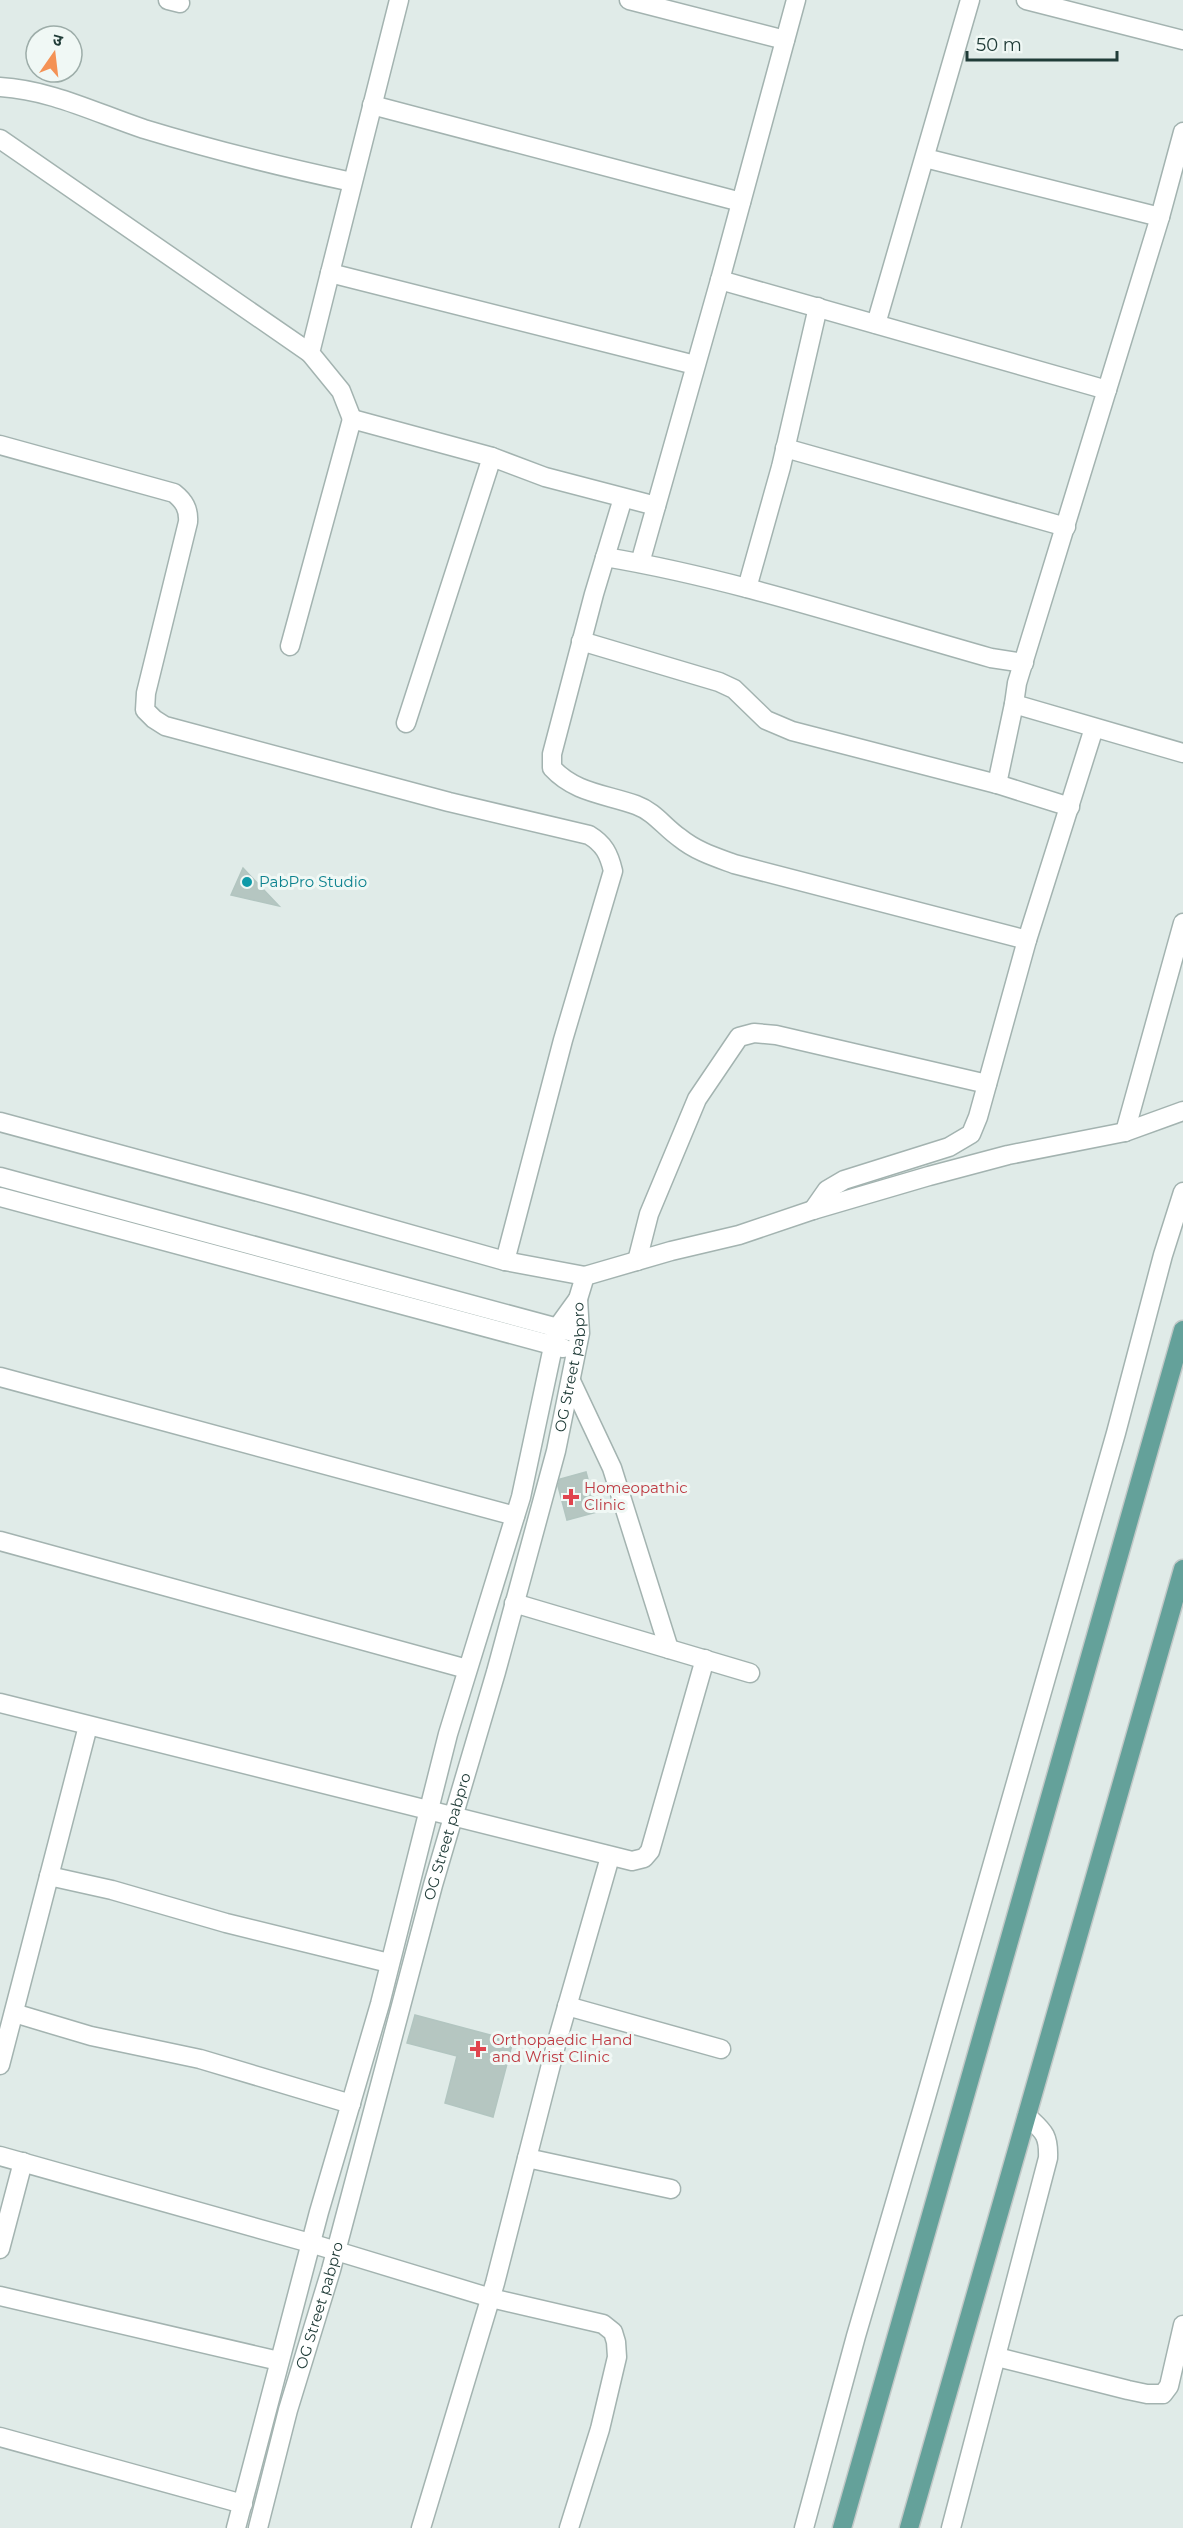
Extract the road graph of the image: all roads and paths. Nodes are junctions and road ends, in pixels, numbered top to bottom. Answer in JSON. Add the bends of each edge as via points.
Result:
{"nodes":[{"id":1,"x":399,"y":0,"type":"edge"},
{"id":2,"x":629,"y":0,"type":"edge"},
{"id":3,"x":796,"y":0,"type":"edge"},
{"id":4,"x":970,"y":0,"type":"edge"},
{"id":5,"x":1026,"y":0,"type":"edge"},
{"id":6,"x":785,"y":40,"type":"junction"},
{"id":7,"x":1183,"y":40,"type":"edge"},
{"id":8,"x":0,"y":87,"type":"edge"},
{"id":9,"x":372,"y":105,"type":"junction"},
{"id":10,"x":1183,"y":132,"type":"edge"},
{"id":11,"x":0,"y":139,"type":"edge"},
{"id":12,"x":925,"y":158,"type":"junction"},
{"id":13,"x":352,"y":182,"type":"junction"},
{"id":14,"x":741,"y":202,"type":"junction"},
{"id":15,"x":1160,"y":217,"type":"junction"},
{"id":16,"x":330,"y":273,"type":"junction"},
{"id":17,"x":720,"y":280,"type":"junction"},
{"id":18,"x":818,"y":307,"type":"junction"},
{"id":19,"x":876,"y":324,"type":"junction"},
{"id":20,"x":310,"y":353,"type":"junction"},
{"id":21,"x":695,"y":365,"type":"junction"},
{"id":22,"x":1107,"y":390,"type":"junction"},
{"id":23,"x":352,"y":419,"type":"junction"},
{"id":24,"x":0,"y":445,"type":"edge"},
{"id":25,"x":785,"y":448,"type":"junction"},
{"id":26,"x":492,"y":457,"type":"junction"},
{"id":27,"x":623,"y":498,"type":"junction"},
{"id":28,"x":656,"y":506,"type":"junction"},
{"id":29,"x":1066,"y":527,"type":"junction"},
{"id":30,"x":605,"y":557,"type":"junction"},
{"id":31,"x":640,"y":563,"type":"junction"},
{"id":32,"x":747,"y":588,"type":"junction"},
{"id":33,"x":581,"y":641,"type":"junction"},
{"id":34,"x":290,"y":646,"type":"dead end"},
{"id":35,"x":1024,"y":663,"type":"junction"},
{"id":36,"x":1014,"y":704,"type":"junction"},
{"id":37,"x":406,"y":723,"type":"dead end"},
{"id":38,"x":1094,"y":728,"type":"junction"},
{"id":39,"x":1183,"y":753,"type":"edge"},
{"id":40,"x":997,"y":784,"type":"junction"},
{"id":41,"x":1070,"y":807,"type":"junction"},
{"id":42,"x":1183,"y":923,"type":"edge"},
{"id":43,"x":1027,"y":940,"type":"junction"},
{"id":44,"x":987,"y":1084,"type":"junction"},
{"id":45,"x":1183,"y":1111,"type":"edge"},
{"id":46,"x":0,"y":1122,"type":"edge"},
{"id":47,"x":1125,"y":1132,"type":"junction"},
{"id":48,"x":0,"y":1177,"type":"edge"},
{"id":49,"x":1183,"y":1192,"type":"edge"},
{"id":50,"x":0,"y":1197,"type":"edge"},
{"id":51,"x":813,"y":1210,"type":"junction"},
{"id":52,"x":505,"y":1261,"type":"junction"},
{"id":53,"x":637,"y":1261,"type":"junction"},
{"id":54,"x":585,"y":1276,"type":"junction"},
{"id":55,"x":578,"y":1299,"type":"junction"},
{"id":56,"x":1183,"y":1330,"type":"edge"},
{"id":57,"x":556,"y":1336,"type":"junction"},
{"id":58,"x":578,"y":1342,"type":"junction"},
{"id":59,"x":0,"y":1377,"type":"edge"},
{"id":60,"x":571,"y":1382,"type":"junction"},
{"id":61,"x":516,"y":1516,"type":"junction"},
{"id":62,"x":0,"y":1540,"type":"edge"},
{"id":63,"x":1183,"y":1569,"type":"edge"},
{"id":64,"x":514,"y":1603,"type":"junction"},
{"id":65,"x":669,"y":1649,"type":"junction"},
{"id":66,"x":705,"y":1659,"type":"junction"},
{"id":67,"x":467,"y":1669,"type":"junction"},
{"id":68,"x":750,"y":1673,"type":"dead end"},
{"id":69,"x":0,"y":1703,"type":"edge"},
{"id":70,"x":88,"y":1726,"type":"junction"},
{"id":71,"x":429,"y":1809,"type":"junction"},
{"id":72,"x":454,"y":1815,"type":"junction"},
{"id":73,"x":610,"y":1857,"type":"junction"},
{"id":74,"x":49,"y":1876,"type":"junction"},
{"id":75,"x":390,"y":1963,"type":"junction"},
{"id":76,"x":567,"y":2007,"type":"junction"},
{"id":77,"x":14,"y":2013,"type":"junction"},
{"id":78,"x":721,"y":2049,"type":"dead end"},
{"id":79,"x":0,"y":2065,"type":"edge"},
{"id":80,"x":351,"y":2104,"type":"junction"},
{"id":81,"x":1027,"y":2115,"type":"junction"},
{"id":82,"x":0,"y":2156,"type":"edge"},
{"id":83,"x":527,"y":2158,"type":"junction"},
{"id":84,"x":23,"y":2162,"type":"junction"},
{"id":85,"x":671,"y":2189,"type":"dead end"},
{"id":86,"x":310,"y":2242,"type":"junction"},
{"id":87,"x":0,"y":2249,"type":"edge"},
{"id":88,"x":337,"y":2250,"type":"junction"},
{"id":89,"x":0,"y":2296,"type":"edge"},
{"id":90,"x":490,"y":2298,"type":"junction"},
{"id":91,"x":1183,"y":2325,"type":"edge"},
{"id":92,"x":997,"y":2357,"type":"junction"},
{"id":93,"x":279,"y":2361,"type":"junction"},
{"id":94,"x":0,"y":2437,"type":"edge"},
{"id":95,"x":243,"y":2504,"type":"junction"},
{"id":96,"x":236,"y":2528,"type":"edge"},
{"id":97,"x":258,"y":2528,"type":"edge"},
{"id":98,"x":421,"y":2528,"type":"edge"},
{"id":99,"x":569,"y":2528,"type":"edge"},
{"id":100,"x":804,"y":2528,"type":"edge"},
{"id":101,"x":842,"y":2528,"type":"edge"},
{"id":102,"x":909,"y":2528,"type":"edge"},
{"id":103,"x":951,"y":2528,"type":"edge"}],
"edges":[{"from":1,"to":9,"type":"street"},
{"from":2,"to":6,"type":"street"},
{"from":3,"to":6,"type":"street"},
{"from":4,"to":12,"type":"street"},
{"from":5,"to":7,"type":"street"},
{"from":6,"to":14,"type":"street"},
{"from":8,"to":13,"type":"street","via":[[44,92],[240,158]]},
{"from":9,"to":13,"type":"street"},
{"from":9,"to":14,"type":"street"},
{"from":10,"to":15,"type":"street"},
{"from":11,"to":20,"type":"street"},
{"from":12,"to":15,"type":"street"},
{"from":12,"to":19,"type":"street"},
{"from":13,"to":16,"type":"street"},
{"from":14,"to":17,"type":"street"},
{"from":15,"to":22,"type":"street"},
{"from":16,"to":20,"type":"street"},
{"from":16,"to":21,"type":"street"},
{"from":17,"to":18,"type":"street"},
{"from":17,"to":21,"type":"street"},
{"from":18,"to":19,"type":"street"},
{"from":18,"to":25,"type":"street"},
{"from":19,"to":22,"type":"street"},
{"from":20,"to":23,"type":"street","via":[[341,391]]},
{"from":21,"to":28,"type":"street"},
{"from":22,"to":29,"type":"street"},
{"from":23,"to":26,"type":"street"},
{"from":23,"to":34,"type":"street"},
{"from":24,"to":52,"type":"street","via":[[174,493],[182,499],[189,522],[146,693],[145,710],[154,719],[165,726],[449,802],[588,835],[601,843],[613,871],[563,1040]]},
{"from":25,"to":29,"type":"street"},
{"from":25,"to":32,"type":"street"},
{"from":26,"to":27,"type":"street","via":[[545,477]]},
{"from":26,"to":37,"type":"street"},
{"from":27,"to":28,"type":"street"},
{"from":27,"to":30,"type":"street"},
{"from":28,"to":31,"type":"street"},
{"from":29,"to":35,"type":"street"},
{"from":30,"to":31,"type":"street"},
{"from":30,"to":33,"type":"street"},
{"from":31,"to":32,"type":"street"},
{"from":32,"to":35,"type":"street","via":[[991,658]]},
{"from":33,"to":40,"type":"street","via":[[719,682],[734,689],[766,720],[792,731]]},
{"from":33,"to":43,"type":"street","via":[[552,754],[552,768],[563,780],[576,788],[651,812],[694,848],[734,864]]},
{"from":35,"to":36,"type":"street"},
{"from":36,"to":38,"type":"street"},
{"from":36,"to":40,"type":"street"},
{"from":38,"to":39,"type":"street"},
{"from":38,"to":41,"type":"street"},
{"from":40,"to":41,"type":"street"},
{"from":41,"to":43,"type":"street"},
{"from":42,"to":47,"type":"street"},
{"from":43,"to":44,"type":"street"},
{"from":44,"to":51,"type":"street","via":[[971,1134],[949,1147],[844,1180],[827,1190]]},
{"from":44,"to":53,"type":"street","via":[[776,1035],[754,1033],[739,1037],[697,1099],[648,1214]]},
{"from":45,"to":47,"type":"street"},
{"from":46,"to":52,"type":"street"},
{"from":47,"to":51,"type":"street","via":[[1008,1155]]},
{"from":48,"to":57,"type":"street"},
{"from":49,"to":100,"type":"street"},
{"from":50,"to":57,"type":"street"},
{"from":51,"to":53,"type":"street","via":[[739,1235]]},
{"from":52,"to":54,"type":"street"},
{"from":53,"to":54,"type":"street"},
{"from":54,"to":55,"type":"street"},
{"from":55,"to":57,"type":"street","name":"OG Street pabpro"},
{"from":55,"to":58,"type":"street","name":"OG Street pabpro"},
{"from":56,"to":101,"type":"main road"},
{"from":57,"to":58,"type":"street"},
{"from":57,"to":61,"type":"street","name":"OG Street pabpro"},
{"from":58,"to":60,"type":"street","name":"OG Street pabpro"},
{"from":59,"to":61,"type":"street"},
{"from":60,"to":64,"type":"street","name":"OG Street pabpro"},
{"from":60,"to":65,"type":"street","via":[[612,1468]]},
{"from":61,"to":67,"type":"street","name":"OG Street pabpro"},
{"from":62,"to":67,"type":"street"},
{"from":63,"to":81,"type":"main road"},
{"from":64,"to":65,"type":"street"},
{"from":64,"to":72,"type":"street","name":"OG Street pabpro"},
{"from":65,"to":66,"type":"street"},
{"from":66,"to":68,"type":"street"},
{"from":66,"to":73,"type":"street","via":[[650,1851],[644,1858],[632,1861]]},
{"from":67,"to":71,"type":"street","name":"OG Street pabpro"},
{"from":69,"to":70,"type":"street"},
{"from":70,"to":71,"type":"street"},
{"from":70,"to":74,"type":"street"},
{"from":71,"to":72,"type":"street"},
{"from":71,"to":75,"type":"street","name":"OG Street pabpro"},
{"from":72,"to":73,"type":"street"},
{"from":72,"to":88,"type":"street","name":"OG Street pabpro"},
{"from":73,"to":76,"type":"street"},
{"from":74,"to":75,"type":"street"},
{"from":74,"to":77,"type":"street"},
{"from":75,"to":80,"type":"street","name":"OG Street pabpro"},
{"from":76,"to":78,"type":"street"},
{"from":76,"to":83,"type":"street"},
{"from":77,"to":79,"type":"street"},
{"from":77,"to":80,"type":"street","via":[[91,2036],[200,2059]]},
{"from":80,"to":86,"type":"street","name":"OG Street pabpro"},
{"from":81,"to":92,"type":"street","via":[[1045,2132],[1048,2158]]},
{"from":81,"to":102,"type":"main road"},
{"from":82,"to":84,"type":"street"},
{"from":83,"to":85,"type":"street"},
{"from":83,"to":90,"type":"street"},
{"from":84,"to":86,"type":"street"},
{"from":84,"to":87,"type":"street"},
{"from":86,"to":88,"type":"street"},
{"from":86,"to":93,"type":"street","name":"OG Street pabpro"},
{"from":88,"to":90,"type":"street"},
{"from":88,"to":97,"type":"street","name":"OG Street pabpro","via":[[288,2410]]},
{"from":89,"to":93,"type":"street"},
{"from":90,"to":98,"type":"street"},
{"from":90,"to":99,"type":"street","via":[[603,2324],[613,2332],[617,2357],[600,2429]]},
{"from":91,"to":92,"type":"street","via":[[1169,2386],[1162,2394],[1128,2391]]},
{"from":92,"to":103,"type":"street"},
{"from":93,"to":95,"type":"street","name":"OG Street pabpro"},
{"from":94,"to":95,"type":"street"},
{"from":95,"to":96,"type":"street","name":"OG Street pabpro"}]}
